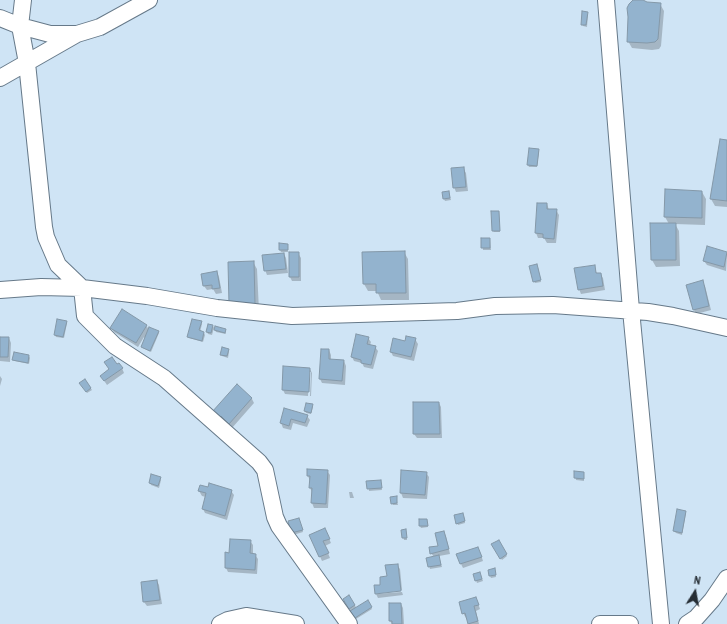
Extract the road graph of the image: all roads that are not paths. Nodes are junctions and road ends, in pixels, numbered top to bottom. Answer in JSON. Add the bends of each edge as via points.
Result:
{"nodes":[{"id":1,"x":24,"y":0,"type":"edge"},
{"id":2,"x":149,"y":0,"type":"edge"},
{"id":3,"x":606,"y":0,"type":"edge"},
{"id":4,"x":0,"y":18,"type":"edge"},
{"id":5,"x":20,"y":26,"type":"junction"},
{"id":6,"x":77,"y":34,"type":"junction"},
{"id":7,"x":27,"y":63,"type":"junction"},
{"id":8,"x":0,"y":78,"type":"edge"},
{"id":9,"x":58,"y":265,"type":"junction"},
{"id":10,"x":41,"y":287,"type":"junction"},
{"id":11,"x":82,"y":288,"type":"junction"},
{"id":12,"x":0,"y":290,"type":"edge"},
{"id":13,"x":631,"y":310,"type":"junction"},
{"id":14,"x":727,"y":328,"type":"edge"},
{"id":15,"x":727,"y":578,"type":"edge"},
{"id":16,"x":220,"y":624,"type":"edge"},
{"id":17,"x":296,"y":624,"type":"edge"},
{"id":18,"x":349,"y":624,"type":"edge"},
{"id":19,"x":600,"y":624,"type":"edge"},
{"id":20,"x":630,"y":624,"type":"edge"},
{"id":21,"x":661,"y":624,"type":"edge"},
{"id":22,"x":687,"y":624,"type":"edge"}],
"edges":[{"from":1,"to":5,"type":"street"},
{"from":2,"to":6,"type":"street","via":[[100,27]]},
{"from":3,"to":13,"type":"street"},
{"from":4,"to":5,"type":"street"},
{"from":5,"to":6,"type":"street","via":[[50,34]]},
{"from":5,"to":7,"type":"street"},
{"from":6,"to":7,"type":"street"},
{"from":7,"to":8,"type":"street"},
{"from":7,"to":9,"type":"street","via":[[44,227]]},
{"from":9,"to":10,"type":"street"},
{"from":9,"to":11,"type":"street"},
{"from":10,"to":11,"type":"street"},
{"from":10,"to":12,"type":"street"},
{"from":11,"to":13,"type":"street","via":[[292,316],[457,311],[532,304]]},
{"from":11,"to":18,"type":"street","via":[[85,316],[115,346],[164,378],[259,462],[265,470],[279,526]]},
{"from":13,"to":14,"type":"street"},
{"from":13,"to":21,"type":"street"},
{"from":15,"to":22,"type":"street","via":[[712,600]]},
{"from":16,"to":17,"type":"street","via":[[246,616]]},
{"from":19,"to":20,"type":"street"}]}
